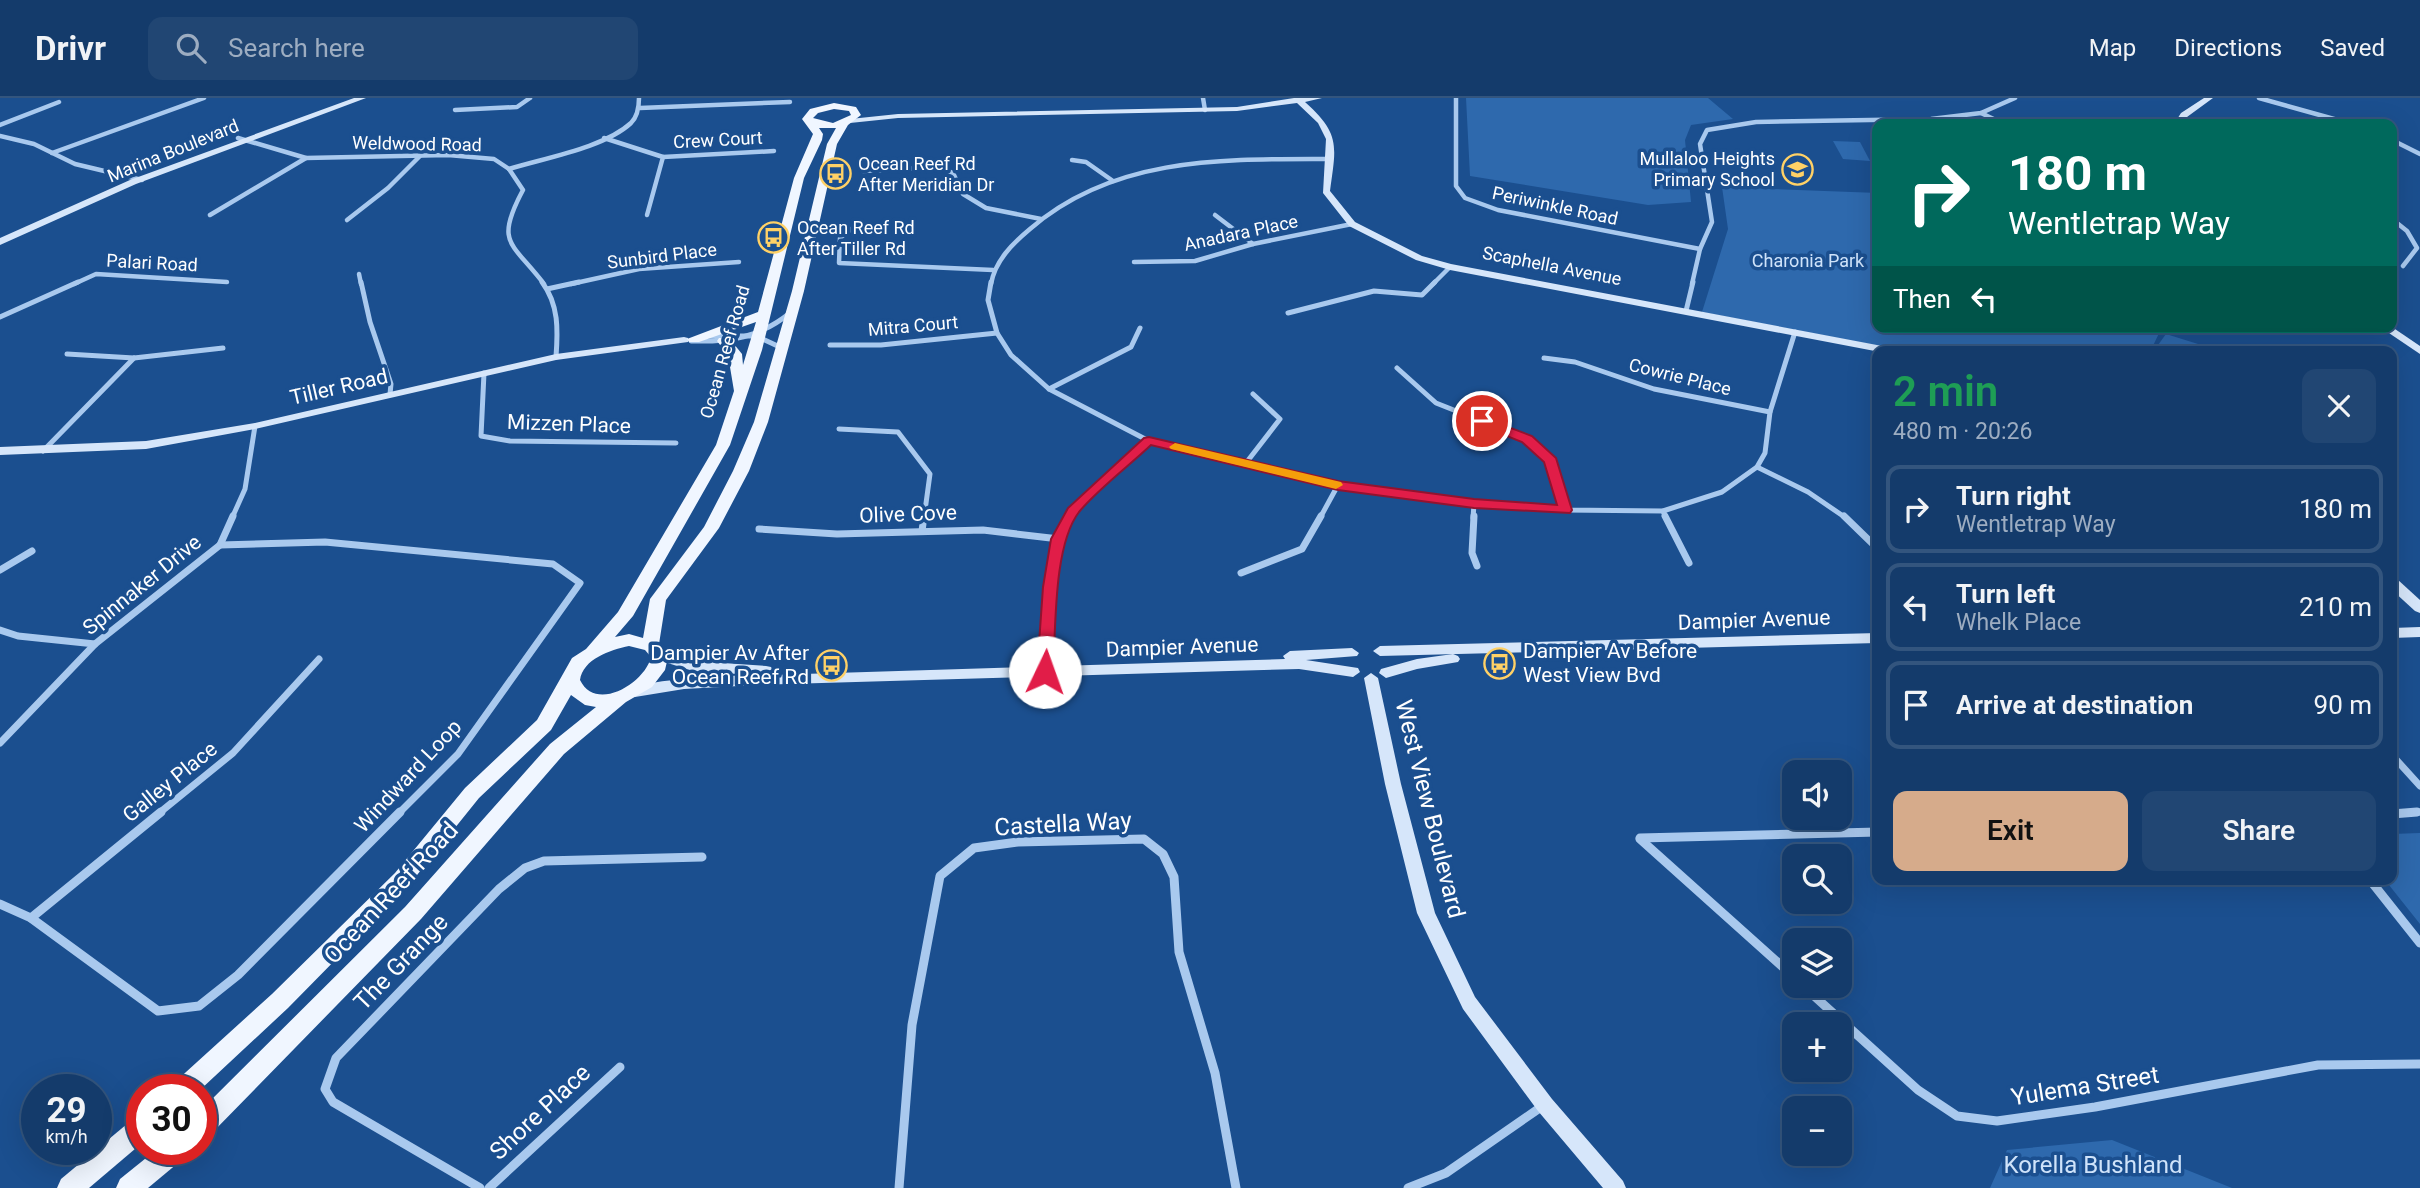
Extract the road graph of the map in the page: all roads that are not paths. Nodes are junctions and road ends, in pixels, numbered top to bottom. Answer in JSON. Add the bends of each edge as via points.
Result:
{"nodes":[{"id":1,"x":204,"y":98,"type":"edge"},
{"id":2,"x":353,"y":98,"type":"edge"},
{"id":3,"x":362,"y":98,"type":"edge"},
{"id":4,"x":530,"y":98,"type":"edge"},
{"id":5,"x":639,"y":98,"type":"edge"},
{"id":6,"x":823,"y":98,"type":"edge"},
{"id":7,"x":1318,"y":98,"type":"edge"},
{"id":8,"x":1456,"y":98,"type":"edge"},
{"id":9,"x":2015,"y":98,"type":"edge"},
{"id":10,"x":2197,"y":98,"type":"edge"},
{"id":11,"x":2209,"y":98,"type":"edge"},
{"id":12,"x":2259,"y":98,"type":"edge"},
{"id":13,"x":1299,"y":100,"type":"edge"},
{"id":14,"x":59,"y":102,"type":"dead end"},
{"id":15,"x":790,"y":102,"type":"dead end"},
{"id":16,"x":1204,"y":105,"type":"edge"},
{"id":17,"x":640,"y":108,"type":"junction"},
{"id":18,"x":455,"y":110,"type":"dead end"},
{"id":19,"x":847,"y":112,"type":"edge"},
{"id":20,"x":1980,"y":113,"type":"junction"},
{"id":21,"x":812,"y":116,"type":"junction"},
{"id":22,"x":1931,"y":119,"type":"edge"},
{"id":23,"x":1993,"y":119,"type":"edge"},
{"id":24,"x":2172,"y":119,"type":"edge"},
{"id":25,"x":2181,"y":119,"type":"edge"},
{"id":26,"x":2334,"y":119,"type":"edge"},
{"id":27,"x":1872,"y":120,"type":"edge"},
{"id":28,"x":0,"y":125,"type":"edge"},
{"id":29,"x":0,"y":136,"type":"edge"},
{"id":30,"x":604,"y":138,"type":"junction"},
{"id":31,"x":240,"y":139,"type":"junction"},
{"id":32,"x":2397,"y":142,"type":"edge"},
{"id":33,"x":774,"y":151,"type":"dead end"},
{"id":34,"x":52,"y":153,"type":"junction"},
{"id":35,"x":2420,"y":154,"type":"edge"},
{"id":36,"x":420,"y":156,"type":"junction"},
{"id":37,"x":663,"y":157,"type":"junction"},
{"id":38,"x":306,"y":158,"type":"junction"},
{"id":39,"x":1329,"y":159,"type":"junction"},
{"id":40,"x":1072,"y":160,"type":"dead end"},
{"id":41,"x":509,"y":169,"type":"junction"},
{"id":42,"x":863,"y":171,"type":"dead end"},
{"id":43,"x":139,"y":180,"type":"junction"},
{"id":44,"x":1113,"y":181,"type":"junction"},
{"id":45,"x":210,"y":215,"type":"dead end"},
{"id":46,"x":647,"y":215,"type":"dead end"},
{"id":47,"x":1215,"y":215,"type":"dead end"},
{"id":48,"x":1041,"y":219,"type":"junction"},
{"id":49,"x":347,"y":220,"type":"dead end"},
{"id":50,"x":2397,"y":223,"type":"edge"},
{"id":51,"x":1352,"y":224,"type":"junction"},
{"id":52,"x":854,"y":227,"type":"dead end"},
{"id":53,"x":0,"y":239,"type":"edge"},
{"id":54,"x":1253,"y":244,"type":"junction"},
{"id":55,"x":1700,"y":250,"type":"junction"},
{"id":56,"x":739,"y":262,"type":"dead end"},
{"id":57,"x":1134,"y":262,"type":"dead end"},
{"id":58,"x":1450,"y":267,"type":"junction"},
{"id":59,"x":2403,"y":267,"type":"dead end"},
{"id":60,"x":993,"y":270,"type":"junction"},
{"id":61,"x":359,"y":274,"type":"dead end"},
{"id":62,"x":227,"y":282,"type":"dead end"},
{"id":63,"x":547,"y":289,"type":"junction"},
{"id":64,"x":793,"y":310,"type":"junction"},
{"id":65,"x":1686,"y":311,"type":"junction"},
{"id":66,"x":1288,"y":313,"type":"dead end"},
{"id":67,"x":762,"y":315,"type":"junction"},
{"id":68,"x":0,"y":317,"type":"edge"},
{"id":69,"x":1140,"y":328,"type":"dead end"},
{"id":70,"x":2397,"y":328,"type":"edge"},
{"id":71,"x":1795,"y":332,"type":"junction"},
{"id":72,"x":997,"y":333,"type":"junction"},
{"id":73,"x":2394,"y":333,"type":"edge"},
{"id":74,"x":758,"y":335,"type":"junction"},
{"id":75,"x":689,"y":340,"type":"junction"},
{"id":76,"x":724,"y":341,"type":"junction"},
{"id":77,"x":2420,"y":344,"type":"edge"},
{"id":78,"x":830,"y":345,"type":"dead end"},
{"id":79,"x":1872,"y":347,"type":"edge"},
{"id":80,"x":223,"y":348,"type":"dead end"},
{"id":81,"x":782,"y":348,"type":"junction"},
{"id":82,"x":2420,"y":351,"type":"edge"},
{"id":83,"x":67,"y":355,"type":"dead end"},
{"id":84,"x":556,"y":357,"type":"junction"},
{"id":85,"x":134,"y":358,"type":"junction"},
{"id":86,"x":1544,"y":358,"type":"dead end"},
{"id":87,"x":1397,"y":368,"type":"dead end"},
{"id":88,"x":484,"y":373,"type":"junction"},
{"id":89,"x":1049,"y":389,"type":"junction"},
{"id":90,"x":390,"y":394,"type":"junction"},
{"id":91,"x":741,"y":394,"type":"junction"},
{"id":92,"x":1253,"y":394,"type":"dead end"},
{"id":93,"x":1770,"y":412,"type":"junction"},
{"id":94,"x":255,"y":426,"type":"junction"},
{"id":95,"x":839,"y":429,"type":"dead end"},
{"id":96,"x":1149,"y":441,"type":"junction"},
{"id":97,"x":676,"y":443,"type":"dead end"},
{"id":98,"x":0,"y":451,"type":"edge"},
{"id":99,"x":43,"y":451,"type":"junction"},
{"id":100,"x":1247,"y":463,"type":"junction"},
{"id":101,"x":1757,"y":467,"type":"junction"},
{"id":102,"x":1338,"y":485,"type":"junction"},
{"id":103,"x":1474,"y":504,"type":"junction"},
{"id":104,"x":1565,"y":510,"type":"junction"},
{"id":105,"x":1663,"y":511,"type":"junction"},
{"id":106,"x":759,"y":529,"type":"dead end"},
{"id":107,"x":922,"y":531,"type":"junction"},
{"id":108,"x":1059,"y":539,"type":"junction"},
{"id":109,"x":1872,"y":542,"type":"edge"},
{"id":110,"x":220,"y":545,"type":"junction"},
{"id":111,"x":32,"y":551,"type":"dead end"},
{"id":112,"x":1689,"y":563,"type":"dead end"},
{"id":113,"x":1477,"y":566,"type":"dead end"},
{"id":114,"x":0,"y":570,"type":"edge"},
{"id":115,"x":1241,"y":573,"type":"dead end"},
{"id":116,"x":2397,"y":587,"type":"edge"},
{"id":117,"x":2420,"y":608,"type":"edge"},
{"id":118,"x":2420,"y":623,"type":"edge"},
{"id":119,"x":2397,"y":624,"type":"edge"},
{"id":120,"x":0,"y":630,"type":"edge"},
{"id":121,"x":2420,"y":632,"type":"edge"},
{"id":122,"x":2397,"y":633,"type":"edge"},
{"id":123,"x":1872,"y":638,"type":"edge"},
{"id":124,"x":95,"y":645,"type":"junction"},
{"id":125,"x":1872,"y":647,"type":"edge"},
{"id":126,"x":655,"y":650,"type":"junction"},
{"id":127,"x":593,"y":651,"type":"junction"},
{"id":128,"x":1380,"y":651,"type":"junction"},
{"id":129,"x":1352,"y":653,"type":"junction"},
{"id":130,"x":319,"y":659,"type":"dead end"},
{"id":131,"x":1045,"y":668,"type":"junction"},
{"id":132,"x":1353,"y":672,"type":"junction"},
{"id":133,"x":1379,"y":676,"type":"junction"},
{"id":134,"x":572,"y":678,"type":"junction"},
{"id":135,"x":627,"y":694,"type":"junction"},
{"id":136,"x":0,"y":743,"type":"edge"},
{"id":137,"x":2397,"y":761,"type":"edge"},
{"id":138,"x":2420,"y":786,"type":"edge"},
{"id":139,"x":2420,"y":812,"type":"edge"},
{"id":140,"x":2397,"y":814,"type":"edge"},
{"id":141,"x":1872,"y":832,"type":"edge"},
{"id":142,"x":702,"y":857,"type":"dead end"},
{"id":143,"x":2374,"y":885,"type":"edge"},
{"id":144,"x":0,"y":904,"type":"edge"},
{"id":145,"x":31,"y":918,"type":"junction"},
{"id":146,"x":2420,"y":943,"type":"edge"},
{"id":147,"x":1782,"y":966,"type":"edge"},
{"id":148,"x":1816,"y":998,"type":"edge"},
{"id":149,"x":2420,"y":1064,"type":"edge"},
{"id":150,"x":620,"y":1067,"type":"dead end"},
{"id":151,"x":200,"y":1074,"type":"edge"},
{"id":152,"x":1545,"y":1105,"type":"junction"},
{"id":153,"x":217,"y":1110,"type":"edge"},
{"id":154,"x":126,"y":1141,"type":"edge"},
{"id":155,"x":157,"y":1165,"type":"edge"},
{"id":156,"x":70,"y":1188,"type":"edge"},
{"id":157,"x":129,"y":1188,"type":"edge"},
{"id":158,"x":481,"y":1188,"type":"edge"},
{"id":159,"x":489,"y":1188,"type":"edge"},
{"id":160,"x":899,"y":1188,"type":"edge"},
{"id":161,"x":1236,"y":1188,"type":"edge"},
{"id":162,"x":1408,"y":1188,"type":"edge"},
{"id":163,"x":1616,"y":1188,"type":"edge"}],
"edges":[{"from":1,"to":34,"type":"street"},
{"from":2,"to":31,"type":"street","name":"Marina Boulevard"},
{"from":3,"to":31,"type":"street","name":"Marina Boulevard"},
{"from":4,"to":18,"type":"street","via":[[517,107]]},
{"from":5,"to":17,"type":"street"},
{"from":6,"to":21,"type":"main road"},
{"from":7,"to":13,"type":"street"},
{"from":8,"to":55,"type":"street","name":"Periwinkle Road","via":[[1456,186],[1465,198],[1497,210]]},
{"from":9,"to":20,"type":"street"},
{"from":10,"to":24,"type":"street"},
{"from":11,"to":25,"type":"street"},
{"from":12,"to":26,"type":"street"},
{"from":13,"to":16,"type":"street"},
{"from":13,"to":39,"type":"street","name":"Scaphella Avenue","via":[[1330,132]]},
{"from":14,"to":28,"type":"street"},
{"from":15,"to":17,"type":"street"},
{"from":16,"to":19,"type":"street"},
{"from":17,"to":30,"type":"street","via":[[631,123]]},
{"from":19,"to":21,"type":"main road","via":[[834,106]]},
{"from":19,"to":21,"type":"main road","via":[[820,125]]},
{"from":19,"to":64,"type":"main road","via":[[832,144]]},
{"from":20,"to":22,"type":"street"},
{"from":20,"to":23,"type":"street"},
{"from":21,"to":67,"type":"main road","name":"Ocean Reef Road","via":[[817,141],[804,161]]},
{"from":27,"to":55,"type":"street","via":[[1756,122],[1707,130],[1700,144],[1712,222]]},
{"from":29,"to":34,"type":"street"},
{"from":30,"to":37,"type":"street"},
{"from":30,"to":41,"type":"street"},
{"from":31,"to":38,"type":"street","name":"Weldwood Road"},
{"from":31,"to":43,"type":"street","name":"Marina Boulevard"},
{"from":32,"to":35,"type":"street"},
{"from":33,"to":37,"type":"street","name":"Crew Court"},
{"from":34,"to":43,"type":"street","via":[[75,164]]},
{"from":36,"to":38,"type":"street","name":"Weldwood Road"},
{"from":36,"to":41,"type":"street","name":"Weldwood Road","via":[[494,159]]},
{"from":36,"to":49,"type":"street"},
{"from":37,"to":46,"type":"street"},
{"from":38,"to":45,"type":"street"},
{"from":39,"to":44,"type":"street","via":[[1224,159],[1164,166]]},
{"from":39,"to":51,"type":"street","name":"Scaphella Avenue","via":[[1326,191]]},
{"from":40,"to":44,"type":"street","via":[[1086,162]]},
{"from":41,"to":63,"type":"street","name":"Weldwood Road","via":[[523,190],[507,216],[507,241]]},
{"from":42,"to":48,"type":"street","via":[[939,167],[953,173],[963,194],[986,208]]},
{"from":43,"to":53,"type":"street","name":"Marina Boulevard"},
{"from":44,"to":48,"type":"street"},
{"from":47,"to":54,"type":"street"},
{"from":48,"to":60,"type":"street"},
{"from":50,"to":59,"type":"street","via":[[2417,248]]},
{"from":51,"to":54,"type":"street","name":"Anadara Place"},
{"from":51,"to":58,"type":"street","name":"Scaphella Avenue","via":[[1419,258]]},
{"from":52,"to":60,"type":"street","via":[[840,238],[839,263]]},
{"from":54,"to":57,"type":"street","name":"Anadara Place","via":[[1195,261]]},
{"from":55,"to":65,"type":"street"},
{"from":56,"to":63,"type":"street","name":"Sunbird Place","via":[[639,269]]},
{"from":58,"to":65,"type":"street","name":"Scaphella Avenue"},
{"from":58,"to":66,"type":"street","via":[[1422,295],[1374,291]]},
{"from":60,"to":72,"type":"street","via":[[988,299]]},
{"from":61,"to":90,"type":"street"},
{"from":62,"to":68,"type":"street","name":"Palari Road","via":[[96,274]]},
{"from":63,"to":84,"type":"street","name":"Weldwood Road","via":[[559,321]]},
{"from":64,"to":74,"type":"street","name":"Tiller Road"},
{"from":64,"to":81,"type":"main road"},
{"from":65,"to":71,"type":"street","name":"Scaphella Avenue"},
{"from":67,"to":74,"type":"main road","name":"Ocean Reef Road"},
{"from":67,"to":75,"type":"main road"},
{"from":69,"to":89,"type":"street","via":[[1131,347]]},
{"from":70,"to":77,"type":"street"},
{"from":71,"to":79,"type":"street","name":"Scaphella Avenue"},
{"from":71,"to":93,"type":"street"},
{"from":72,"to":78,"type":"street","name":"Mitra Court","via":[[881,345]]},
{"from":72,"to":89,"type":"street","via":[[1011,355]]},
{"from":73,"to":82,"type":"street"},
{"from":74,"to":75,"type":"street","name":"Tiller Road"},
{"from":74,"to":76,"type":"street","name":"Tiller Road"},
{"from":74,"to":81,"type":"street","name":"Tiller Road"},
{"from":74,"to":91,"type":"main road","name":"Ocean Reef Road"},
{"from":75,"to":76,"type":"street","name":"Tiller Road"},
{"from":75,"to":84,"type":"street","name":"Tiller Road"},
{"from":76,"to":91,"type":"main road","via":[[735,354]]},
{"from":80,"to":85,"type":"street"},
{"from":81,"to":126,"type":"main road","via":[[746,459],[711,528],[658,600]]},
{"from":83,"to":85,"type":"street"},
{"from":84,"to":88,"type":"street","name":"Tiller Road"},
{"from":85,"to":99,"type":"street"},
{"from":86,"to":93,"type":"street","name":"Cowrie Place","via":[[1575,362],[1654,389]]},
{"from":87,"to":104,"type":"street","via":[[1436,403],[1527,439],[1551,461]]},
{"from":88,"to":90,"type":"street","name":"Tiller Road"},
{"from":88,"to":97,"type":"street","name":"Mizzen Place","via":[[481,436],[510,441]]},
{"from":89,"to":96,"type":"street"},
{"from":90,"to":94,"type":"street","name":"Tiller Road"},
{"from":91,"to":127,"type":"main road","name":"Ocean Reef Road","via":[[723,445],[675,531],[624,616]]},
{"from":92,"to":100,"type":"street","via":[[1280,419]]},
{"from":93,"to":101,"type":"street","via":[[1765,453]]},
{"from":94,"to":99,"type":"street","name":"Tiller Road","via":[[146,445]]},
{"from":94,"to":110,"type":"street","name":"Spinnaker Drive","via":[[245,489]]},
{"from":95,"to":107,"type":"street","via":[[898,432],[930,474]]},
{"from":96,"to":100,"type":"street"},
{"from":96,"to":108,"type":"street","via":[[1073,511]]},
{"from":98,"to":99,"type":"street","name":"Tiller Road"},
{"from":100,"to":102,"type":"street"},
{"from":101,"to":105,"type":"street","via":[[1722,492]]},
{"from":101,"to":109,"type":"street","via":[[1813,492],[1852,520]]},
{"from":102,"to":103,"type":"street"},
{"from":102,"to":115,"type":"street","via":[[1302,549]]},
{"from":103,"to":104,"type":"street"},
{"from":103,"to":113,"type":"street","via":[[1472,553]]},
{"from":104,"to":105,"type":"street"},
{"from":105,"to":112,"type":"street"},
{"from":106,"to":107,"type":"street","name":"Olive Cove","via":[[837,534]]},
{"from":107,"to":108,"type":"street","name":"Olive Cove","via":[[983,530]]},
{"from":108,"to":131,"type":"street"},
{"from":110,"to":124,"type":"street","name":"Spinnaker Drive"},
{"from":110,"to":145,"type":"street","name":"Windward Loop","via":[[326,542],[541,563],[553,565],[580,583],[458,754],[238,975],[200,1006],[158,1011]]},
{"from":111,"to":114,"type":"street"},
{"from":116,"to":117,"type":"street"},
{"from":118,"to":119,"type":"street"},
{"from":120,"to":124,"type":"street"},
{"from":121,"to":122,"type":"street"},
{"from":123,"to":128,"type":"street","name":"Dampier Avenue"},
{"from":124,"to":136,"type":"street","name":"Spinnaker Drive"},
{"from":125,"to":133,"type":"street","name":"Dampier Avenue","via":[[1439,660]]},
{"from":126,"to":127,"type":"main road","via":[[641,641],[617,642]]},
{"from":126,"to":131,"type":"street","name":"Dampier Avenue","via":[[693,666],[728,670]]},
{"from":126,"to":135,"type":"main road","via":[[660,665],[656,675]]},
{"from":127,"to":134,"type":"main road","via":[[582,659]]},
{"from":128,"to":129,"type":"street","via":[[1365,648]]},
{"from":128,"to":133,"type":"street","via":[[1391,663]]},
{"from":129,"to":131,"type":"street","name":"Dampier Avenue"},
{"from":129,"to":132,"type":"street","via":[[1348,661]]},
{"from":130,"to":145,"type":"street","name":"Galley Place","via":[[233,754]]},
{"from":131,"to":132,"type":"street","name":"Dampier Avenue","via":[[1299,664]]},
{"from":131,"to":135,"type":"street","name":"Dampier Avenue","via":[[684,684]]},
{"from":132,"to":133,"type":"street"},
{"from":133,"to":152,"type":"street","name":"West View Boulevard","via":[[1392,784],[1426,913],[1469,1003]]},
{"from":134,"to":135,"type":"main road","via":[[580,694],[605,699]]},
{"from":134,"to":151,"type":"main road","name":"Ocean Reef Road","via":[[544,725],[472,793],[402,879]]},
{"from":135,"to":153,"type":"main road","name":"Ocean Reef Road","via":[[557,749],[413,913]]},
{"from":137,"to":138,"type":"street"},
{"from":139,"to":140,"type":"street"},
{"from":141,"to":147,"type":"street","via":[[1640,838]]},
{"from":142,"to":158,"type":"street","name":"The Grange","via":[[544,861],[525,868],[499,889],[336,1058],[325,1089],[333,1102]]},
{"from":143,"to":146,"type":"street"},
{"from":144,"to":145,"type":"street","name":"Windward Loop"},
{"from":148,"to":149,"type":"street","name":"Yulema Street","via":[[1918,1090],[1957,1116],[1997,1121],[2319,1065]]},
{"from":150,"to":159,"type":"street","name":"Shore Place"},
{"from":152,"to":162,"type":"street","via":[[1446,1172]]},
{"from":152,"to":163,"type":"street","name":"West View Boulevard"},
{"from":154,"to":156,"type":"main road"},
{"from":155,"to":157,"type":"main road"},
{"from":160,"to":161,"type":"street","name":"Castella Way","via":[[912,1025],[940,876],[974,848],[1018,842],[1144,839],[1163,854],[1174,877],[1179,952],[1215,1073]]}]}
